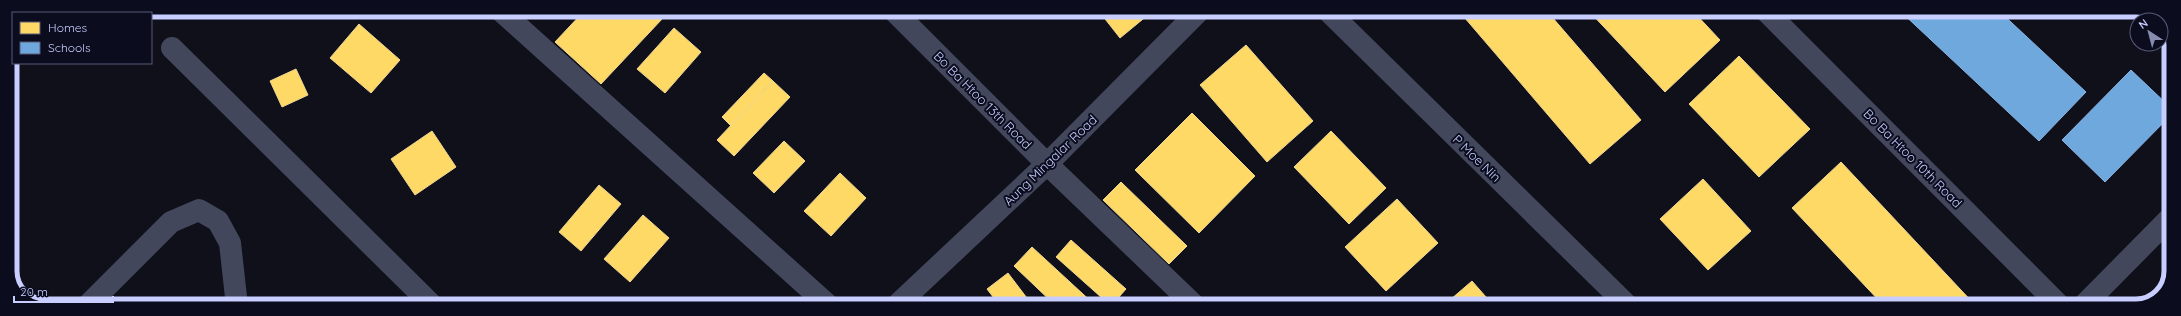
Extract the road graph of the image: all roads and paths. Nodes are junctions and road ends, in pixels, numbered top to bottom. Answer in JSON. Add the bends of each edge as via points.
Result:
{"nodes":[{"id":1,"x":508,"y":17,"type":"edge"},
{"id":2,"x":900,"y":17,"type":"edge"},
{"id":3,"x":1193,"y":17,"type":"edge"},
{"id":4,"x":1334,"y":17,"type":"edge"},
{"id":5,"x":1772,"y":17,"type":"edge"},
{"id":6,"x":172,"y":48,"type":"dead end"},
{"id":7,"x":1047,"y":164,"type":"junction"},
{"id":8,"x":2164,"y":224,"type":"edge"},
{"id":9,"x":94,"y":299,"type":"edge"},
{"id":10,"x":236,"y":299,"type":"edge"},
{"id":11,"x":426,"y":299,"type":"edge"},
{"id":12,"x":821,"y":299,"type":"edge"},
{"id":13,"x":903,"y":299,"type":"edge"},
{"id":14,"x":1189,"y":299,"type":"edge"},
{"id":15,"x":1621,"y":299,"type":"edge"},
{"id":16,"x":2053,"y":299,"type":"edge"},
{"id":17,"x":2090,"y":299,"type":"edge"}],
"edges":[{"from":1,"to":12,"type":"street"},
{"from":2,"to":7,"type":"street","name":"Bo Ba Htoo 13th Road"},
{"from":3,"to":7,"type":"street","name":"Aung Mingalar Road"},
{"from":4,"to":15,"type":"street","name":"P Moe Nin"},
{"from":5,"to":16,"type":"street","name":"Bo Ba Htoo 10th Road"},
{"from":6,"to":11,"type":"street"},
{"from":7,"to":13,"type":"street","name":"Aung Mingalar Road"},
{"from":7,"to":14,"type":"street","name":"Bo Ba Htoo 13th Road"},
{"from":8,"to":17,"type":"street"},
{"from":9,"to":10,"type":"street","via":[[171,222],[199,210],[218,221],[230,243]]}]}
